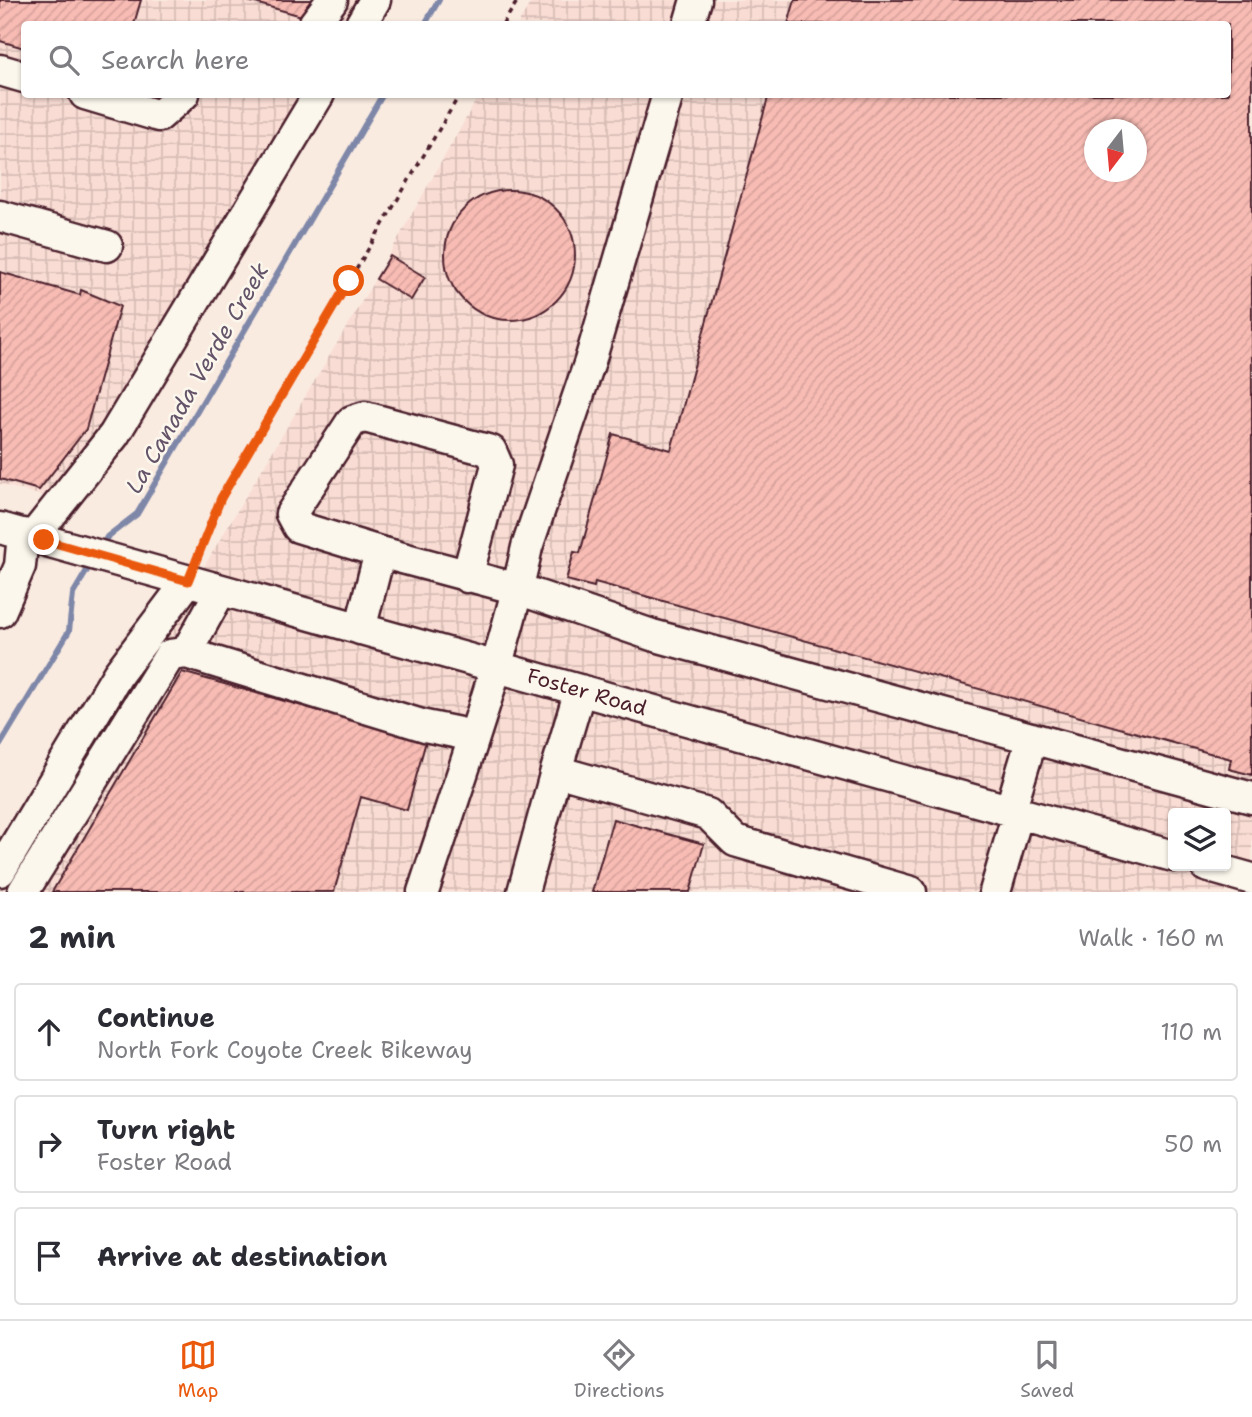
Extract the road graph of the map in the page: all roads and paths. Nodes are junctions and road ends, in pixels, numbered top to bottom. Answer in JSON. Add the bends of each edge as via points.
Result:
{"nodes":[{"id":1,"x":332,"y":0,"type":"edge"},
{"id":2,"x":375,"y":0,"type":"edge"},
{"id":3,"x":518,"y":0,"type":"edge"},
{"id":4,"x":696,"y":0,"type":"edge"},
{"id":5,"x":316,"y":21,"type":"edge"},
{"id":6,"x":363,"y":21,"type":"edge"},
{"id":7,"x":505,"y":21,"type":"edge"},
{"id":8,"x":689,"y":21,"type":"edge"},
{"id":9,"x":0,"y":70,"type":"edge"},
{"id":10,"x":21,"y":76,"type":"edge"},
{"id":11,"x":98,"y":98,"type":"edge"},
{"id":12,"x":179,"y":98,"type":"edge"},
{"id":13,"x":316,"y":98,"type":"edge"},
{"id":14,"x":458,"y":98,"type":"edge"},
{"id":15,"x":667,"y":98,"type":"edge"},
{"id":16,"x":0,"y":216,"type":"edge"},
{"id":17,"x":107,"y":246,"type":"dead end"},
{"id":18,"x":25,"y":535,"type":"edge"},
{"id":19,"x":380,"y":552,"type":"junction"},
{"id":20,"x":467,"y":577,"type":"junction"},
{"id":21,"x":181,"y":579,"type":"junction"},
{"id":22,"x":518,"y":589,"type":"junction"},
{"id":23,"x":221,"y":590,"type":"junction"},
{"id":24,"x":0,"y":612,"type":"edge"},
{"id":25,"x":360,"y":629,"type":"junction"},
{"id":26,"x":186,"y":653,"type":"junction"},
{"id":27,"x":495,"y":666,"type":"junction"},
{"id":28,"x":580,"y":690,"type":"junction"},
{"id":29,"x":474,"y":736,"type":"junction"},
{"id":30,"x":1032,"y":738,"type":"junction"},
{"id":31,"x":555,"y":771,"type":"junction"},
{"id":32,"x":1252,"y":798,"type":"edge"},
{"id":33,"x":1014,"y":812,"type":"junction"},
{"id":34,"x":1168,"y":855,"type":"edge"},
{"id":35,"x":0,"y":871,"type":"edge"},
{"id":36,"x":1224,"y":871,"type":"edge"},
{"id":37,"x":1252,"y":879,"type":"edge"},
{"id":38,"x":23,"y":892,"type":"edge"},
{"id":39,"x":423,"y":892,"type":"edge"},
{"id":40,"x":523,"y":892,"type":"edge"},
{"id":41,"x":911,"y":892,"type":"edge"},
{"id":42,"x":995,"y":892,"type":"edge"}],
"edges":[{"from":1,"to":5,"type":"street"},
{"from":2,"to":6,"type":"street"},
{"from":3,"to":7,"type":"path"},
{"from":4,"to":8,"type":"street"},
{"from":9,"to":10,"type":"street"},
{"from":11,"to":12,"type":"street","via":[[159,116]]},
{"from":13,"to":18,"type":"street","via":[[114,435]]},
{"from":14,"to":21,"type":"path","via":[[221,498]]},
{"from":15,"to":22,"type":"street","via":[[594,348],[527,547]]},
{"from":16,"to":17,"type":"street"},
{"from":18,"to":21,"type":"street","name":"Foster Road"},
{"from":18,"to":24,"type":"street","via":[[20,565]]},
{"from":19,"to":20,"type":"street"},
{"from":19,"to":20,"type":"street","via":[[298,527],[291,514],[352,421],[365,417],[491,451],[497,465]]},
{"from":19,"to":25,"type":"street"},
{"from":20,"to":22,"type":"street"},
{"from":21,"to":23,"type":"street","name":"Foster Road"},
{"from":21,"to":35,"type":"street"},
{"from":22,"to":27,"type":"street"},
{"from":22,"to":30,"type":"street","via":[[652,635]]},
{"from":23,"to":25,"type":"street","name":"Foster Road"},
{"from":23,"to":26,"type":"street"},
{"from":25,"to":27,"type":"street","name":"Foster Road"},
{"from":26,"to":29,"type":"street","via":[[425,726]]},
{"from":26,"to":38,"type":"street","via":[[170,655]]},
{"from":27,"to":28,"type":"street","name":"Foster Road"},
{"from":27,"to":29,"type":"street"},
{"from":28,"to":31,"type":"street"},
{"from":28,"to":33,"type":"street","name":"Foster Road"},
{"from":29,"to":39,"type":"street"},
{"from":30,"to":32,"type":"street"},
{"from":30,"to":33,"type":"street"},
{"from":31,"to":40,"type":"street"},
{"from":31,"to":41,"type":"street","via":[[708,814],[735,841]]},
{"from":33,"to":34,"type":"street","name":"Foster Road"},
{"from":33,"to":42,"type":"street"},
{"from":36,"to":37,"type":"street"}]}
